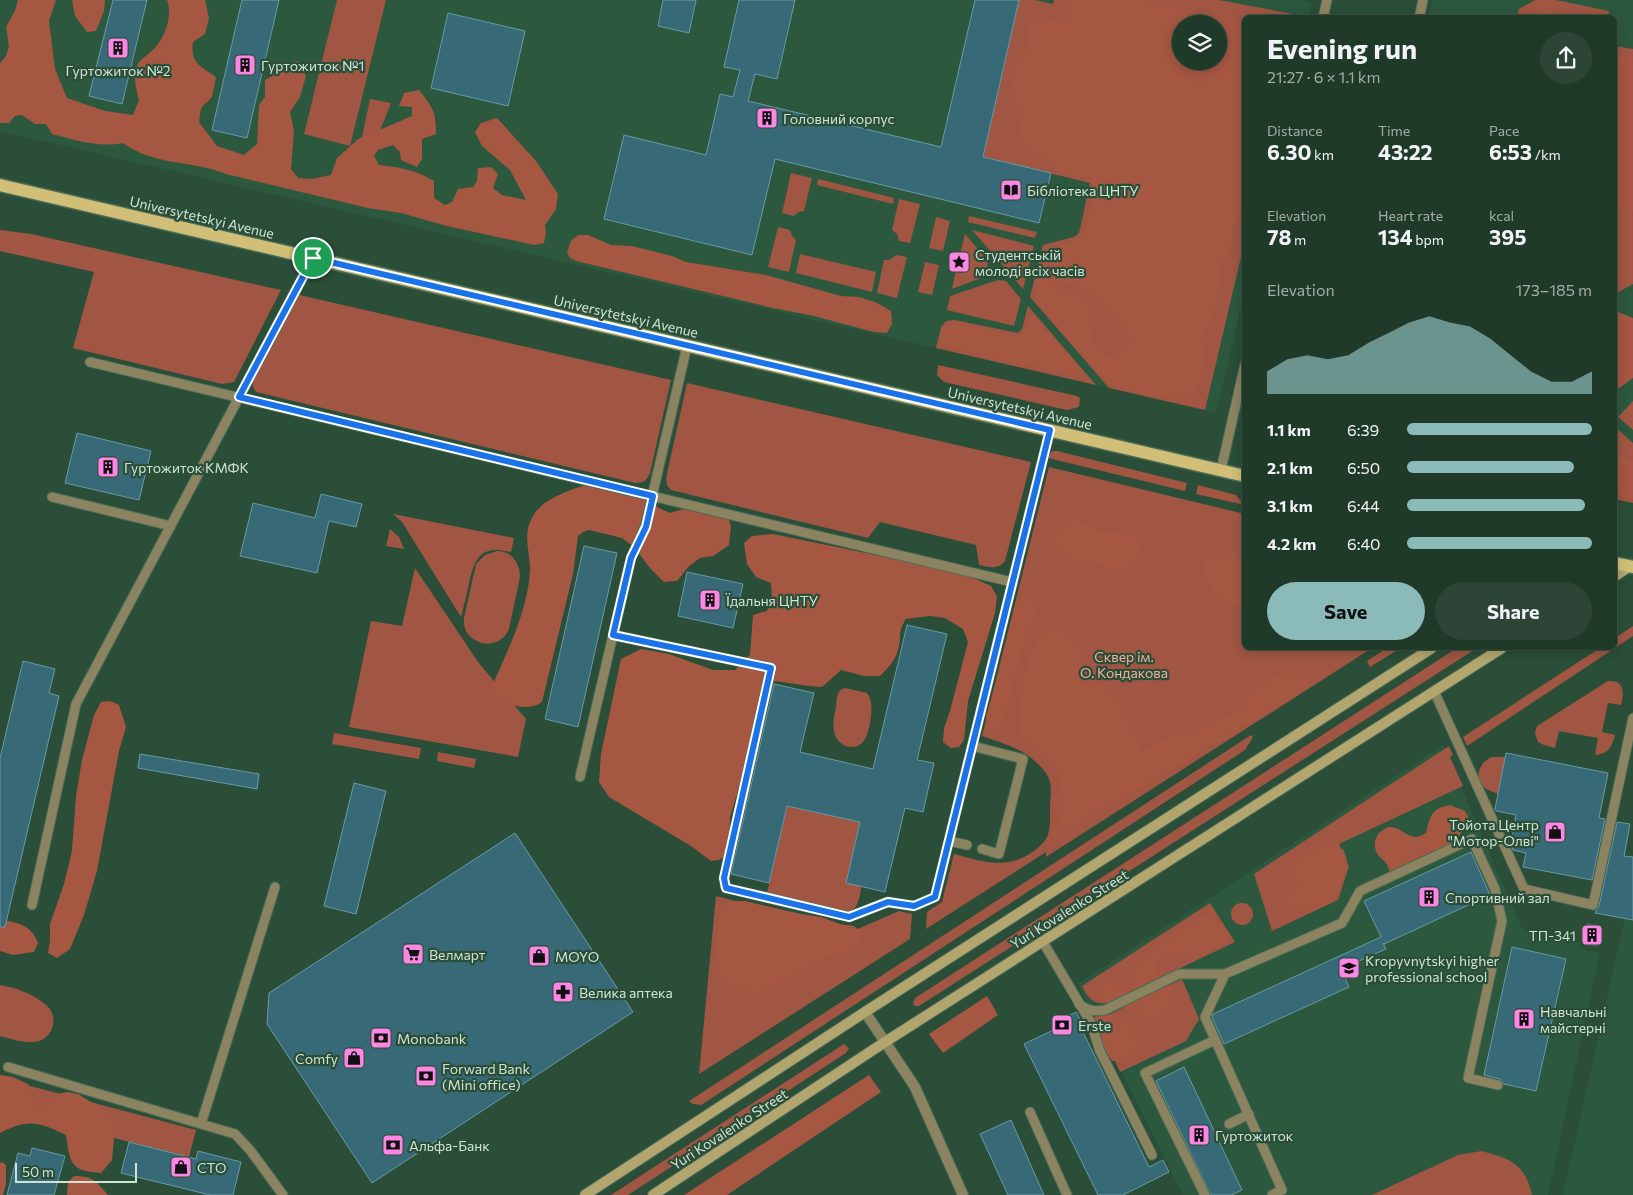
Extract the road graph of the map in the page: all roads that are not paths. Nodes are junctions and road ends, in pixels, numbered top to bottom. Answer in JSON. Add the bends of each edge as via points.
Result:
{"nodes":[{"id":1,"x":1327,"y":0,"type":"edge"},
{"id":2,"x":1423,"y":0,"type":"edge"},
{"id":3,"x":1420,"y":14,"type":"dead end"},
{"id":4,"x":1324,"y":15,"type":"edge"},
{"id":5,"x":0,"y":185,"type":"edge"},
{"id":6,"x":313,"y":258,"type":"junction"},
{"id":7,"x":687,"y":346,"type":"junction"},
{"id":8,"x":90,"y":362,"type":"dead end"},
{"id":9,"x":1242,"y":377,"type":"edge"},
{"id":10,"x":239,"y":397,"type":"junction"},
{"id":11,"x":1050,"y":430,"type":"junction"},
{"id":12,"x":1221,"y":470,"type":"junction"},
{"id":13,"x":1242,"y":475,"type":"edge"},
{"id":14,"x":653,"y":496,"type":"junction"},
{"id":15,"x":52,"y":497,"type":"dead end"},
{"id":16,"x":171,"y":526,"type":"junction"},
{"id":17,"x":1617,"y":563,"type":"edge"},
{"id":18,"x":1632,"y":566,"type":"edge"},
{"id":19,"x":1617,"y":575,"type":"edge"},
{"id":20,"x":1012,"y":582,"type":"junction"},
{"id":21,"x":613,"y":635,"type":"junction"},
{"id":22,"x":1429,"y":650,"type":"edge"},
{"id":23,"x":1499,"y":650,"type":"edge"},
{"id":24,"x":1434,"y":691,"type":"junction"},
{"id":25,"x":1633,"y":718,"type":"edge"},
{"id":26,"x":972,"y":746,"type":"junction"},
{"id":27,"x":580,"y":776,"type":"dead end"},
{"id":28,"x":949,"y":841,"type":"junction"},
{"id":29,"x":967,"y":846,"type":"dead end"},
{"id":30,"x":982,"y":849,"type":"dead end"},
{"id":31,"x":275,"y":887,"type":"dead end"},
{"id":32,"x":32,"y":905,"type":"dead end"},
{"id":33,"x":1043,"y":942,"type":"junction"},
{"id":34,"x":1225,"y":974,"type":"junction"},
{"id":35,"x":1079,"y":1004,"type":"junction"},
{"id":36,"x":865,"y":1012,"type":"junction"},
{"id":37,"x":1215,"y":1040,"type":"junction"},
{"id":38,"x":886,"y":1042,"type":"junction"},
{"id":39,"x":8,"y":1067,"type":"dead end"},
{"id":40,"x":1498,"y":1085,"type":"dead end"},
{"id":41,"x":1030,"y":1112,"type":"dead end"},
{"id":42,"x":1249,"y":1114,"type":"junction"},
{"id":43,"x":202,"y":1124,"type":"junction"},
{"id":44,"x":1229,"y":1124,"type":"dead end"},
{"id":45,"x":1152,"y":1156,"type":"dead end"},
{"id":46,"x":283,"y":1195,"type":"edge"},
{"id":47,"x":585,"y":1195,"type":"edge"},
{"id":48,"x":653,"y":1195,"type":"edge"},
{"id":49,"x":963,"y":1195,"type":"edge"},
{"id":50,"x":1066,"y":1195,"type":"edge"},
{"id":51,"x":1205,"y":1195,"type":"edge"},
{"id":52,"x":1272,"y":1195,"type":"edge"}],
"edges":[{"from":1,"to":4,"type":"lane"},
{"from":2,"to":3,"type":"lane"},
{"from":5,"to":6,"type":"main road","name":"Universytetskyi Avenue"},
{"from":6,"to":7,"type":"main road","name":"Universytetskyi Avenue"},
{"from":6,"to":10,"type":"lane"},
{"from":7,"to":11,"type":"main road","name":"Universytetskyi Avenue"},
{"from":7,"to":14,"type":"lane"},
{"from":8,"to":10,"type":"lane"},
{"from":9,"to":12,"type":"lane"},
{"from":10,"to":14,"type":"lane"},
{"from":10,"to":16,"type":"lane"},
{"from":11,"to":12,"type":"main road","name":"Universytetskyi Avenue"},
{"from":11,"to":20,"type":"lane"},
{"from":12,"to":13,"type":"main road","name":"Universytetskyi Avenue"},
{"from":14,"to":20,"type":"lane"},
{"from":14,"to":21,"type":"lane","via":[[646,527],[631,558]]},
{"from":15,"to":16,"type":"lane"},
{"from":16,"to":32,"type":"lane","via":[[76,704]]},
{"from":17,"to":18,"type":"main road"},
{"from":18,"to":19,"type":"main road"},
{"from":20,"to":26,"type":"lane"},
{"from":21,"to":27,"type":"lane"},
{"from":21,"to":28,"type":"lane","via":[[771,668],[724,878],[726,888],[849,917],[888,902],[914,906],[935,897]]},
{"from":22,"to":36,"type":"main road","name":"Yuri Kovalenko Street"},
{"from":23,"to":24,"type":"main road","name":"Yuri Kovalenko Street"},
{"from":24,"to":25,"type":"lane","via":[[1524,890],[1593,904]]},
{"from":24,"to":33,"type":"main road","name":"Yuri Kovalenko Street"},
{"from":26,"to":28,"type":"lane"},
{"from":26,"to":30,"type":"lane","via":[[1023,759],[999,854]]},
{"from":28,"to":29,"type":"lane"},
{"from":31,"to":43,"type":"lane"},
{"from":33,"to":35,"type":"lane"},
{"from":33,"to":38,"type":"main road","name":"Yuri Kovalenko Street"},
{"from":34,"to":35,"type":"lane","via":[[1180,974],[1105,1010],[1086,1009]]},
{"from":34,"to":37,"type":"lane","via":[[1205,1017]]},
{"from":34,"to":40,"type":"lane","via":[[1342,922],[1360,891],[1472,839],[1495,889],[1502,921],[1468,1078]]},
{"from":35,"to":45,"type":"lane","via":[[1091,1023],[1100,1051]]},
{"from":36,"to":38,"type":"street"},
{"from":36,"to":47,"type":"main road","name":"Yuri Kovalenko Street"},
{"from":37,"to":42,"type":"lane"},
{"from":37,"to":51,"type":"lane","via":[[1145,1073]]},
{"from":38,"to":48,"type":"main road","name":"Yuri Kovalenko Street"},
{"from":38,"to":49,"type":"street","via":[[915,1087]]},
{"from":39,"to":43,"type":"lane"},
{"from":41,"to":50,"type":"lane"},
{"from":42,"to":44,"type":"lane"},
{"from":42,"to":52,"type":"lane","via":[[1282,1190]]},
{"from":43,"to":46,"type":"lane","via":[[235,1134]]}]}
